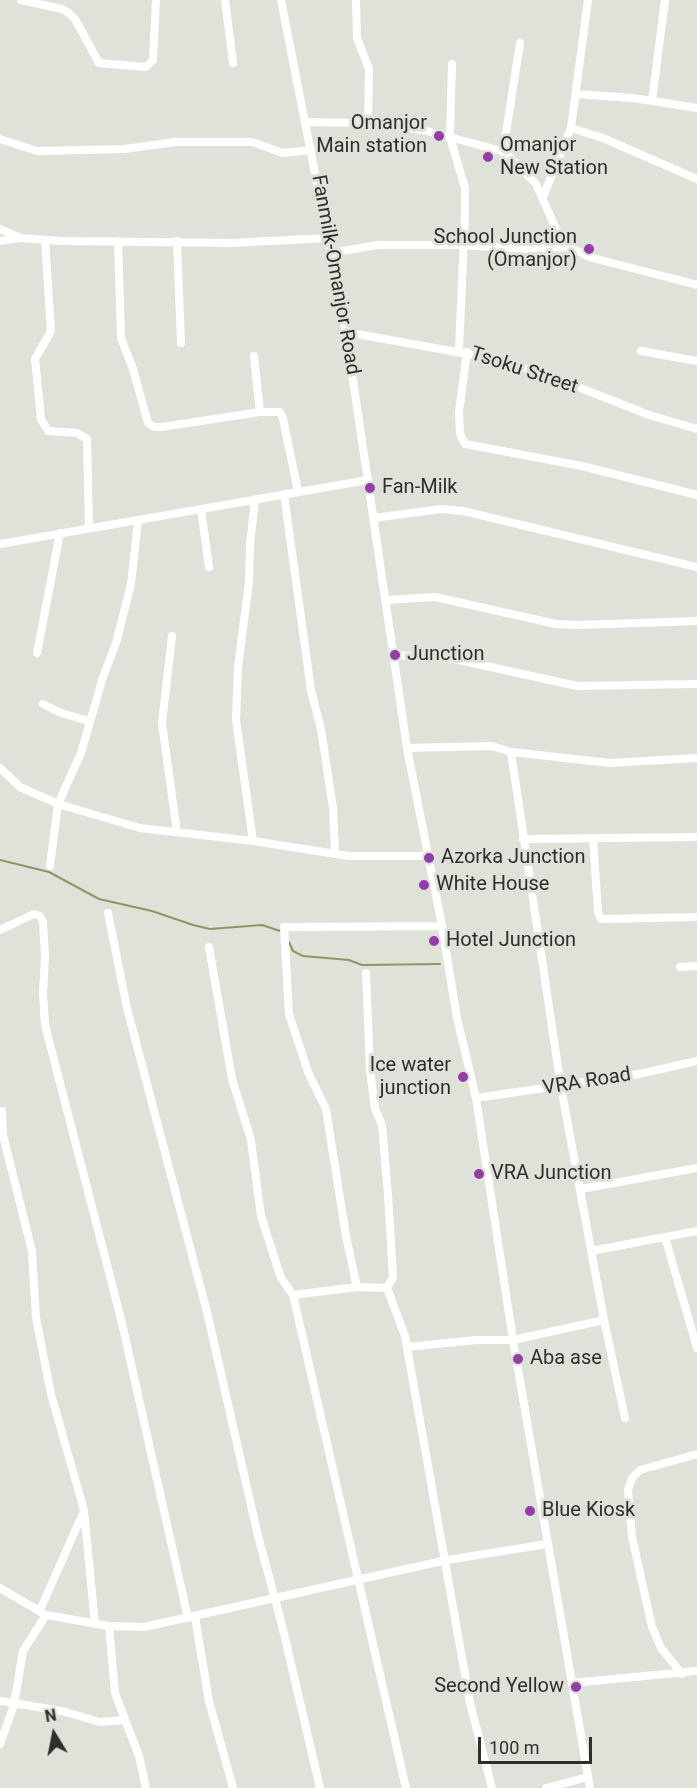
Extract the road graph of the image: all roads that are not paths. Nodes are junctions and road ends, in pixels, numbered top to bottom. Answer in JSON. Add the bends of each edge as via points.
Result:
{"nodes":[{"id":1,"x":21,"y":0,"type":"edge"},
{"id":2,"x":156,"y":0,"type":"edge"},
{"id":3,"x":225,"y":0,"type":"edge"},
{"id":4,"x":281,"y":0,"type":"edge"},
{"id":5,"x":356,"y":0,"type":"edge"},
{"id":6,"x":588,"y":0,"type":"edge"},
{"id":7,"x":665,"y":0,"type":"edge"},
{"id":8,"x":520,"y":43,"type":"dead end"},
{"id":9,"x":233,"y":63,"type":"dead end"},
{"id":10,"x":452,"y":64,"type":"dead end"},
{"id":11,"x":576,"y":94,"type":"junction"},
{"id":12,"x":652,"y":101,"type":"junction"},
{"id":13,"x":697,"y":108,"type":"edge"},
{"id":14,"x":307,"y":122,"type":"junction"},
{"id":15,"x":368,"y":124,"type":"junction"},
{"id":16,"x":571,"y":129,"type":"junction"},
{"id":17,"x":450,"y":137,"type":"junction"},
{"id":18,"x":0,"y":140,"type":"edge"},
{"id":19,"x":313,"y":150,"type":"junction"},
{"id":20,"x":503,"y":152,"type":"junction"},
{"id":21,"x":697,"y":179,"type":"edge"},
{"id":22,"x":543,"y":196,"type":"junction"},
{"id":23,"x":0,"y":229,"type":"edge"},
{"id":24,"x":21,"y":238,"type":"junction"},
{"id":25,"x":328,"y":238,"type":"junction"},
{"id":26,"x":45,"y":240,"type":"junction"},
{"id":27,"x":0,"y":241,"type":"edge"},
{"id":28,"x":118,"y":241,"type":"junction"},
{"id":29,"x":177,"y":241,"type":"junction"},
{"id":30,"x":464,"y":245,"type":"junction"},
{"id":31,"x":570,"y":247,"type":"junction"},
{"id":32,"x":331,"y":253,"type":"junction"},
{"id":33,"x":697,"y":285,"type":"edge"},
{"id":34,"x":346,"y":332,"type":"junction"},
{"id":35,"x":181,"y":343,"type":"dead end"},
{"id":36,"x":463,"y":351,"type":"junction"},
{"id":37,"x":641,"y":351,"type":"dead end"},
{"id":38,"x":254,"y":356,"type":"dead end"},
{"id":39,"x":697,"y":361,"type":"edge"},
{"id":40,"x":260,"y":412,"type":"junction"},
{"id":41,"x":697,"y":429,"type":"edge"},
{"id":42,"x":368,"y":480,"type":"junction"},
{"id":43,"x":298,"y":491,"type":"junction"},
{"id":44,"x":284,"y":494,"type":"junction"},
{"id":45,"x":697,"y":495,"type":"edge"},
{"id":46,"x":255,"y":499,"type":"junction"},
{"id":47,"x":201,"y":509,"type":"junction"},
{"id":48,"x":374,"y":518,"type":"junction"},
{"id":49,"x":138,"y":521,"type":"junction"},
{"id":50,"x":89,"y":528,"type":"junction"},
{"id":51,"x":60,"y":533,"type":"junction"},
{"id":52,"x":0,"y":544,"type":"edge"},
{"id":53,"x":209,"y":567,"type":"dead end"},
{"id":54,"x":697,"y":567,"type":"edge"},
{"id":55,"x":386,"y":600,"type":"junction"},
{"id":56,"x":697,"y":621,"type":"edge"},
{"id":57,"x":172,"y":636,"type":"dead end"},
{"id":58,"x":37,"y":653,"type":"dead end"},
{"id":59,"x":394,"y":655,"type":"junction"},
{"id":60,"x":697,"y":684,"type":"edge"},
{"id":61,"x":43,"y":704,"type":"dead end"},
{"id":62,"x":89,"y":721,"type":"junction"},
{"id":63,"x":407,"y":748,"type":"junction"},
{"id":64,"x":511,"y":752,"type":"junction"},
{"id":65,"x":697,"y":758,"type":"edge"},
{"id":66,"x":0,"y":768,"type":"edge"},
{"id":67,"x":58,"y":804,"type":"junction"},
{"id":68,"x":177,"y":832,"type":"junction"},
{"id":69,"x":697,"y":837,"type":"edge"},
{"id":70,"x":593,"y":838,"type":"junction"},
{"id":71,"x":523,"y":839,"type":"junction"},
{"id":72,"x":254,"y":841,"type":"junction"},
{"id":73,"x":335,"y":854,"type":"junction"},
{"id":74,"x":427,"y":856,"type":"junction"},
{"id":75,"x":50,"y":866,"type":"dead end"},
{"id":76,"x":108,"y":913,"type":"dead end"},
{"id":77,"x":697,"y":917,"type":"edge"},
{"id":78,"x":442,"y":926,"type":"junction"},
{"id":79,"x":0,"y":930,"type":"edge"},
{"id":80,"x":209,"y":947,"type":"dead end"},
{"id":81,"x":697,"y":966,"type":"edge"},
{"id":82,"x":680,"y":967,"type":"dead end"},
{"id":83,"x":366,"y":973,"type":"dead end"},
{"id":84,"x":697,"y":1061,"type":"edge"},
{"id":85,"x":561,"y":1087,"type":"junction"},
{"id":86,"x":476,"y":1098,"type":"junction"},
{"id":87,"x":2,"y":1111,"type":"dead end"},
{"id":88,"x":697,"y":1168,"type":"edge"},
{"id":89,"x":581,"y":1189,"type":"junction"},
{"id":90,"x":697,"y":1231,"type":"edge"},
{"id":91,"x":665,"y":1238,"type":"junction"},
{"id":92,"x":591,"y":1251,"type":"junction"},
{"id":93,"x":357,"y":1287,"type":"junction"},
{"id":94,"x":387,"y":1288,"type":"junction"},
{"id":95,"x":293,"y":1295,"type":"junction"},
{"id":96,"x":604,"y":1320,"type":"junction"},
{"id":97,"x":513,"y":1340,"type":"junction"},
{"id":98,"x":407,"y":1347,"type":"junction"},
{"id":99,"x":697,"y":1348,"type":"edge"},
{"id":100,"x":625,"y":1418,"type":"dead end"},
{"id":101,"x":697,"y":1454,"type":"edge"},
{"id":102,"x":84,"y":1510,"type":"junction"},
{"id":103,"x":548,"y":1544,"type":"junction"},
{"id":104,"x":447,"y":1560,"type":"junction"},
{"id":105,"x":359,"y":1578,"type":"junction"},
{"id":106,"x":0,"y":1588,"type":"edge"},
{"id":107,"x":274,"y":1597,"type":"junction"},
{"id":108,"x":43,"y":1612,"type":"junction"},
{"id":109,"x":192,"y":1617,"type":"junction"},
{"id":110,"x":94,"y":1624,"type":"junction"},
{"id":111,"x":109,"y":1626,"type":"junction"},
{"id":112,"x":697,"y":1671,"type":"edge"},
{"id":113,"x":682,"y":1674,"type":"junction"},
{"id":114,"x":572,"y":1683,"type":"junction"},
{"id":115,"x":0,"y":1701,"type":"edge"},
{"id":116,"x":14,"y":1705,"type":"junction"},
{"id":117,"x":124,"y":1720,"type":"junction"},
{"id":118,"x":0,"y":1744,"type":"edge"},
{"id":119,"x":588,"y":1777,"type":"junction"},
{"id":120,"x":146,"y":1788,"type":"edge"},
{"id":121,"x":233,"y":1788,"type":"edge"},
{"id":122,"x":320,"y":1788,"type":"edge"},
{"id":123,"x":405,"y":1788,"type":"edge"},
{"id":124,"x":492,"y":1788,"type":"edge"},
{"id":125,"x":546,"y":1788,"type":"edge"},
{"id":126,"x":590,"y":1788,"type":"edge"}],
"edges":[{"from":1,"to":2,"type":"street","via":[[69,13],[99,63],[146,67],[153,60]]},
{"from":3,"to":9,"type":"street"},
{"from":4,"to":14,"type":"street","name":"Fanmilk-Omanjor Road"},
{"from":5,"to":15,"type":"street","via":[[357,38],[369,69]]},
{"from":6,"to":11,"type":"street"},
{"from":7,"to":12,"type":"street"},
{"from":8,"to":20,"type":"street"},
{"from":10,"to":17,"type":"street"},
{"from":11,"to":12,"type":"street"},
{"from":11,"to":16,"type":"street"},
{"from":12,"to":13,"type":"street"},
{"from":14,"to":15,"type":"street"},
{"from":14,"to":19,"type":"street","name":"Fanmilk-Omanjor Road"},
{"from":15,"to":17,"type":"street"},
{"from":16,"to":21,"type":"street","via":[[603,138]]},
{"from":16,"to":22,"type":"street"},
{"from":17,"to":20,"type":"street"},
{"from":17,"to":30,"type":"street","via":[[465,188]]},
{"from":18,"to":19,"type":"street","via":[[37,151],[124,149],[175,142],[252,142],[283,153]]},
{"from":19,"to":25,"type":"street","name":"Fanmilk-Omanjor Road"},
{"from":20,"to":22,"type":"street","via":[[528,173]]},
{"from":22,"to":31,"type":"street","via":[[556,229]]},
{"from":23,"to":24,"type":"street"},
{"from":24,"to":26,"type":"street"},
{"from":24,"to":27,"type":"street"},
{"from":25,"to":29,"type":"street","via":[[232,243]]},
{"from":25,"to":32,"type":"street","name":"Fanmilk-Omanjor Road"},
{"from":26,"to":28,"type":"street"},
{"from":26,"to":50,"type":"street","via":[[51,331],[35,359],[41,419],[48,432],[77,433],[87,439]]},
{"from":28,"to":29,"type":"street"},
{"from":28,"to":40,"type":"street","via":[[121,338],[148,423],[162,427]]},
{"from":29,"to":35,"type":"street"},
{"from":30,"to":31,"type":"street"},
{"from":30,"to":32,"type":"street","via":[[377,245]]},
{"from":30,"to":36,"type":"street"},
{"from":31,"to":33,"type":"street","via":[[589,257]]},
{"from":32,"to":34,"type":"street","name":"Fanmilk-Omanjor Road"},
{"from":34,"to":36,"type":"street","name":"Tsoku Street"},
{"from":34,"to":42,"type":"street","name":"Fanmilk-Omanjor Road"},
{"from":36,"to":41,"type":"street","name":"Tsoku Street","via":[[555,378],[616,404]]},
{"from":36,"to":45,"type":"street","via":[[459,412],[460,434],[465,444],[582,466]]},
{"from":37,"to":39,"type":"street"},
{"from":38,"to":40,"type":"street"},
{"from":40,"to":43,"type":"street","via":[[282,415]]},
{"from":42,"to":43,"type":"street"},
{"from":42,"to":48,"type":"street","name":"Fanmilk-Omanjor Road"},
{"from":43,"to":44,"type":"street"},
{"from":44,"to":46,"type":"street"},
{"from":44,"to":73,"type":"street","via":[[311,690],[333,808]]},
{"from":46,"to":47,"type":"street"},
{"from":46,"to":72,"type":"street","via":[[236,711]]},
{"from":47,"to":49,"type":"street"},
{"from":47,"to":53,"type":"street"},
{"from":48,"to":54,"type":"street","via":[[430,510],[463,511]]},
{"from":48,"to":55,"type":"street","name":"Fanmilk-Omanjor Road"},
{"from":49,"to":50,"type":"street"},
{"from":49,"to":62,"type":"street","via":[[119,632]]},
{"from":50,"to":51,"type":"street"},
{"from":51,"to":52,"type":"street"},
{"from":51,"to":58,"type":"street"},
{"from":55,"to":56,"type":"street","via":[[435,597],[555,624]]},
{"from":55,"to":59,"type":"street","name":"Fanmilk-Omanjor Road"},
{"from":57,"to":68,"type":"street","via":[[162,723]]},
{"from":59,"to":60,"type":"street","via":[[454,659],[577,686]]},
{"from":59,"to":63,"type":"street","name":"Fanmilk-Omanjor Road"},
{"from":61,"to":62,"type":"street"},
{"from":62,"to":67,"type":"street","via":[[81,753]]},
{"from":63,"to":64,"type":"street","via":[[492,746]]},
{"from":63,"to":74,"type":"street","name":"Fanmilk-Omanjor Road"},
{"from":64,"to":65,"type":"street","via":[[610,763]]},
{"from":64,"to":71,"type":"street"},
{"from":66,"to":67,"type":"street","via":[[20,787]]},
{"from":67,"to":68,"type":"street","via":[[107,821]]},
{"from":67,"to":75,"type":"street"},
{"from":68,"to":72,"type":"street"},
{"from":69,"to":70,"type":"street"},
{"from":70,"to":71,"type":"street"},
{"from":70,"to":77,"type":"street","via":[[601,918]]},
{"from":71,"to":85,"type":"street"},
{"from":72,"to":73,"type":"street"},
{"from":73,"to":74,"type":"street","via":[[371,858]]},
{"from":74,"to":78,"type":"street","name":"Fanmilk-Omanjor Road"},
{"from":76,"to":107,"type":"street","via":[[127,1008],[207,1311]]},
{"from":78,"to":86,"type":"street","name":"Fanmilk-Omanjor Road","via":[[457,1018]]},
{"from":78,"to":93,"type":"street","via":[[284,927],[288,1008],[308,1072],[327,1114]]},
{"from":79,"to":109,"type":"street","via":[[34,914],[44,922],[45,1025]]},
{"from":80,"to":95,"type":"street","via":[[232,1079],[251,1140],[261,1216],[281,1278]]},
{"from":81,"to":82,"type":"street"},
{"from":83,"to":94,"type":"street","via":[[369,1070],[384,1135],[388,1195],[393,1277]]},
{"from":84,"to":85,"type":"street","name":"VRA Road"},
{"from":85,"to":86,"type":"street","name":"VRA Road"},
{"from":85,"to":89,"type":"street"},
{"from":86,"to":97,"type":"street","name":"Fanmilk-Omanjor Road"},
{"from":87,"to":102,"type":"street","via":[[3,1135],[32,1251],[36,1318],[47,1373]]},
{"from":88,"to":89,"type":"street"},
{"from":89,"to":92,"type":"street"},
{"from":90,"to":91,"type":"street"},
{"from":91,"to":92,"type":"street"},
{"from":91,"to":99,"type":"street"},
{"from":92,"to":96,"type":"street"},
{"from":93,"to":94,"type":"street"},
{"from":93,"to":95,"type":"street"},
{"from":94,"to":98,"type":"street"},
{"from":95,"to":105,"type":"street"},
{"from":96,"to":97,"type":"street"},
{"from":96,"to":100,"type":"street"},
{"from":97,"to":98,"type":"street"},
{"from":97,"to":103,"type":"street","name":"Fanmilk-Omanjor Road"},
{"from":98,"to":104,"type":"street"},
{"from":101,"to":113,"type":"street","via":[[640,1470],[628,1490],[632,1537],[652,1627],[661,1648]]},
{"from":102,"to":108,"type":"street"},
{"from":102,"to":110,"type":"street"},
{"from":103,"to":104,"type":"street"},
{"from":103,"to":114,"type":"street","name":"Fanmilk-Omanjor Road"},
{"from":104,"to":105,"type":"street"},
{"from":104,"to":124,"type":"street","via":[[470,1703]]},
{"from":105,"to":107,"type":"street"},
{"from":105,"to":123,"type":"street"},
{"from":106,"to":108,"type":"street"},
{"from":107,"to":109,"type":"street"},
{"from":107,"to":122,"type":"street"},
{"from":108,"to":110,"type":"street"},
{"from":108,"to":116,"type":"street","via":[[19,1660]]},
{"from":109,"to":111,"type":"street","via":[[144,1627]]},
{"from":109,"to":121,"type":"street","via":[[209,1701]]},
{"from":110,"to":111,"type":"street"},
{"from":111,"to":117,"type":"street","via":[[115,1693]]},
{"from":112,"to":113,"type":"street"},
{"from":113,"to":114,"type":"street"},
{"from":114,"to":119,"type":"street","name":"Fanmilk-Omanjor Road"},
{"from":115,"to":116,"type":"street"},
{"from":116,"to":117,"type":"street","via":[[63,1711],[100,1722]]},
{"from":116,"to":118,"type":"street"},
{"from":117,"to":120,"type":"street","via":[[139,1756]]},
{"from":119,"to":125,"type":"street"},
{"from":119,"to":126,"type":"street","name":"Fanmilk-Omanjor Road"}]}
